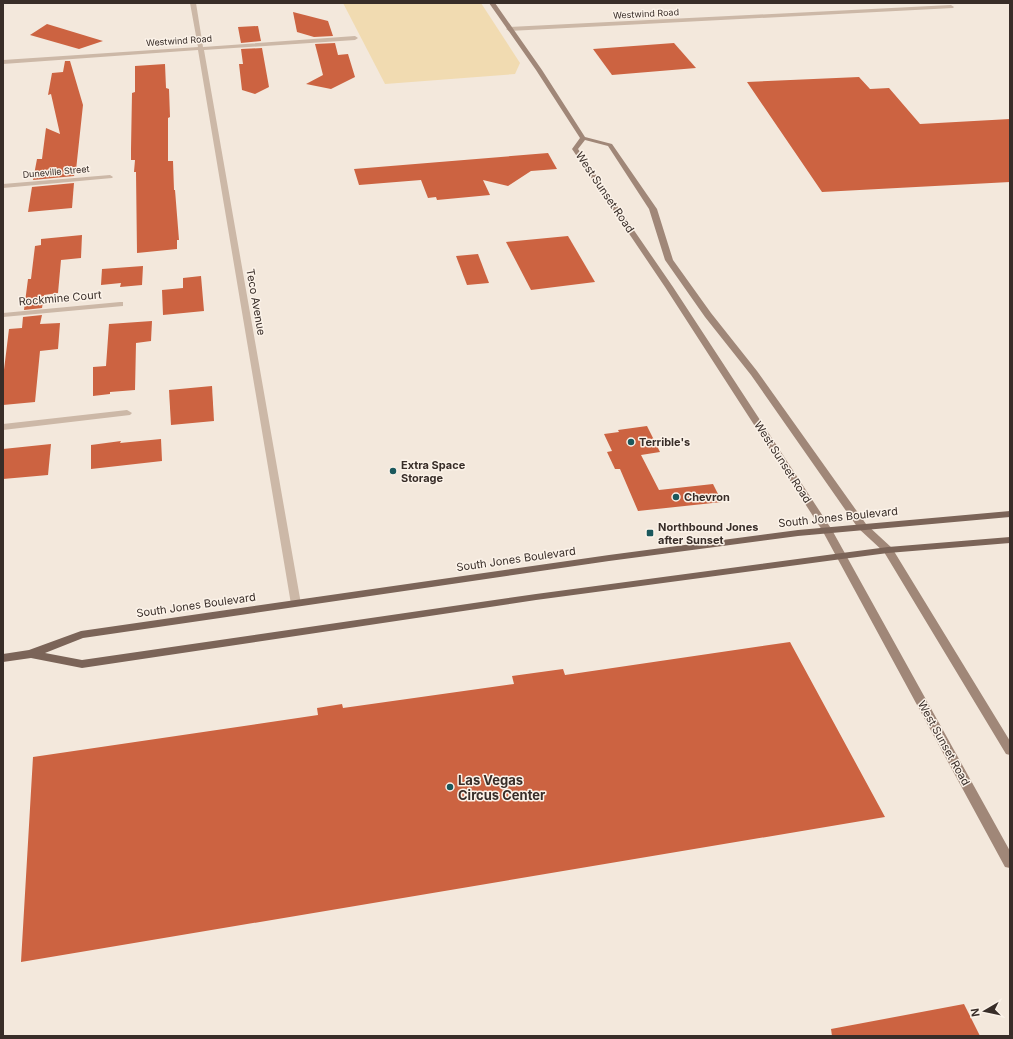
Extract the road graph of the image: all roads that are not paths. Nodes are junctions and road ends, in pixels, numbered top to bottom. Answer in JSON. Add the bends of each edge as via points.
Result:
{"nodes":[{"id":1,"x":193,"y":3,"type":"edge"},
{"id":2,"x":492,"y":3,"type":"edge"},
{"id":3,"x":951,"y":6,"type":"dead end"},
{"id":4,"x":509,"y":29,"type":"junction"},
{"id":5,"x":356,"y":38,"type":"dead end"},
{"id":6,"x":201,"y":49,"type":"junction"},
{"id":7,"x":3,"y":62,"type":"edge"},
{"id":8,"x":583,"y":138,"type":"junction"},
{"id":9,"x":110,"y":177,"type":"dead end"},
{"id":10,"x":3,"y":186,"type":"edge"},
{"id":11,"x":120,"y":304,"type":"dead end"},
{"id":12,"x":3,"y":315,"type":"edge"},
{"id":13,"x":127,"y":413,"type":"dead end"},
{"id":14,"x":3,"y":427,"type":"edge"},
{"id":15,"x":1010,"y":514,"type":"edge"},
{"id":16,"x":862,"y":526,"type":"junction"},
{"id":17,"x":827,"y":530,"type":"junction"},
{"id":18,"x":1010,"y":540,"type":"edge"},
{"id":19,"x":888,"y":550,"type":"junction"},
{"id":20,"x":842,"y":556,"type":"junction"},
{"id":21,"x":296,"y":604,"type":"junction"},
{"id":22,"x":31,"y":654,"type":"junction"},
{"id":23,"x":3,"y":658,"type":"edge"},
{"id":24,"x":1010,"y":751,"type":"edge"},
{"id":25,"x":1010,"y":863,"type":"edge"}],
"edges":[{"from":1,"to":6,"type":"street","name":"Teco Avenue"},
{"from":2,"to":4,"type":"main road","name":"West Sunset Road"},
{"from":3,"to":4,"type":"street","name":"Westwind Road"},
{"from":4,"to":8,"type":"main road","name":"West Sunset Road","via":[[540,70]]},
{"from":5,"to":6,"type":"street","name":"Westwind Road"},
{"from":6,"to":7,"type":"street","name":"Westwind Road"},
{"from":6,"to":21,"type":"street","name":"Teco Avenue"},
{"from":8,"to":16,"type":"main road","name":"West Sunset Road","via":[[610,145],[653,209],[669,260],[754,373]]},
{"from":8,"to":17,"type":"main road","name":"West Sunset Road","via":[[575,149],[669,287]]},
{"from":9,"to":10,"type":"street","name":"Duneville Street"},
{"from":11,"to":12,"type":"street","name":"Rockmine Court"},
{"from":13,"to":14,"type":"street"},
{"from":15,"to":16,"type":"main road","name":"South Jones Boulevard"},
{"from":16,"to":17,"type":"main road","name":"South Jones Boulevard"},
{"from":16,"to":19,"type":"main road","name":"West Sunset Road"},
{"from":17,"to":20,"type":"main road","name":"West Sunset Road"},
{"from":17,"to":21,"type":"main road","name":"South Jones Boulevard","via":[[609,558]]},
{"from":18,"to":19,"type":"main road","name":"South Jones Boulevard"},
{"from":19,"to":20,"type":"main road","name":"South Jones Boulevard"},
{"from":19,"to":24,"type":"main road","name":"West Sunset Road"},
{"from":20,"to":22,"type":"main road","name":"South Jones Boulevard","via":[[536,597],[82,664]]},
{"from":20,"to":25,"type":"main road","name":"West Sunset Road"},
{"from":21,"to":22,"type":"main road","name":"South Jones Boulevard","via":[[81,635]]},
{"from":22,"to":23,"type":"main road","name":"South Jones Boulevard"}]}
